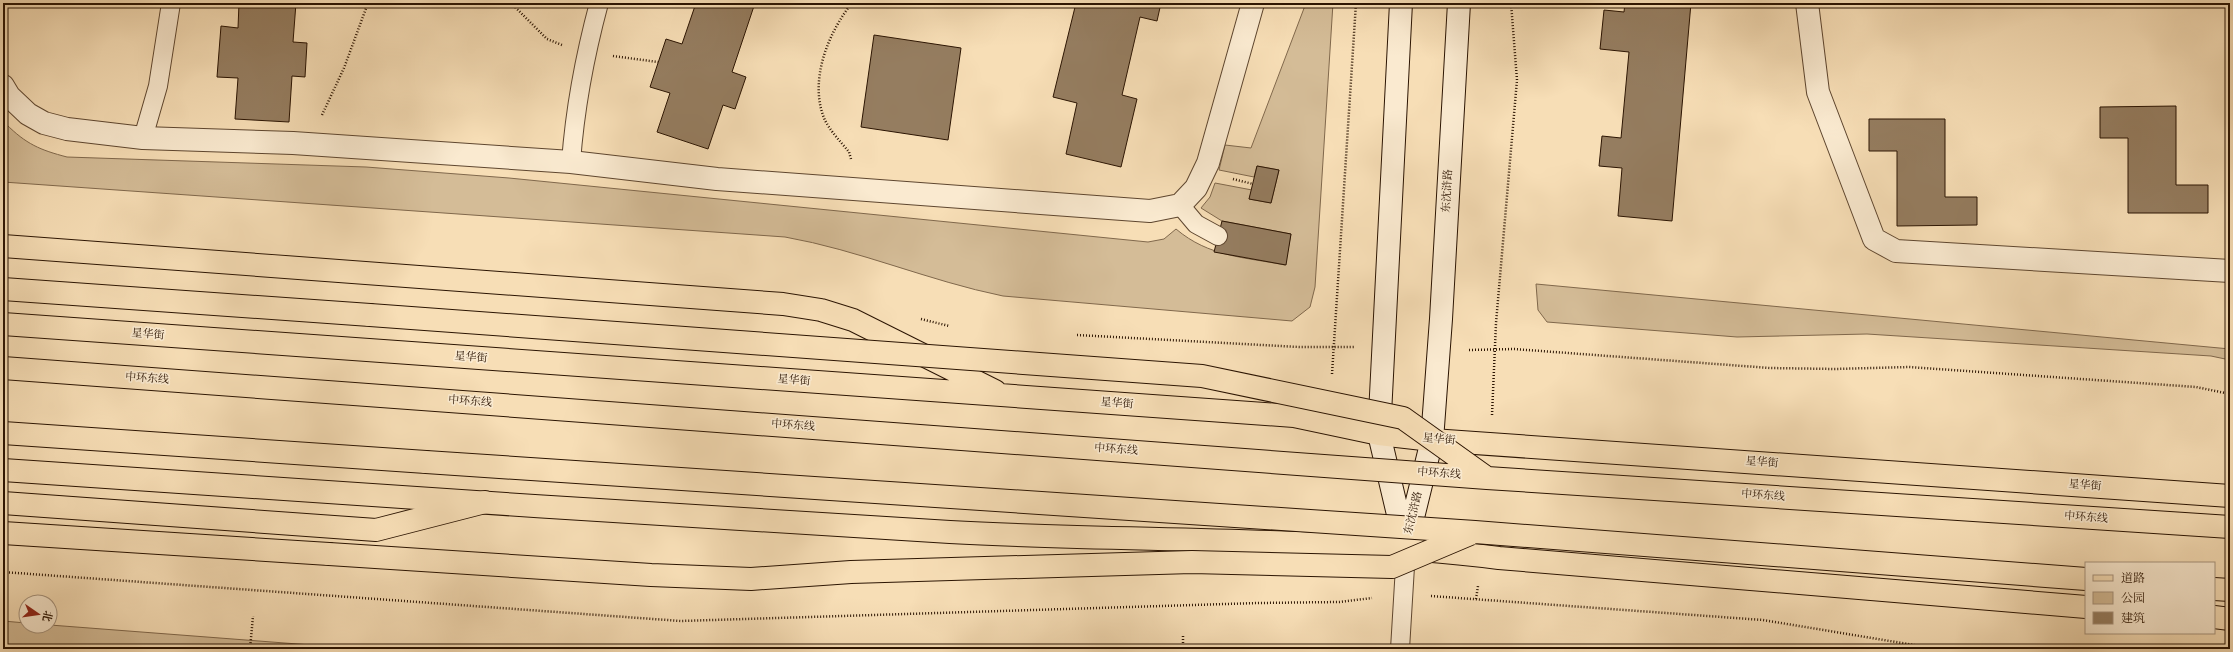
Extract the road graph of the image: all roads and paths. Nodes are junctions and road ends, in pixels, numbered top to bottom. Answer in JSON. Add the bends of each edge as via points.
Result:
{"nodes":[{"id":1,"x":171,"y":3,"type":"edge"},
{"id":2,"x":368,"y":3,"type":"edge"},
{"id":3,"x":599,"y":3,"type":"edge"},
{"id":4,"x":852,"y":3,"type":"edge"},
{"id":5,"x":976,"y":3,"type":"edge"},
{"id":6,"x":1000,"y":3,"type":"edge"},
{"id":7,"x":1253,"y":3,"type":"edge"},
{"id":8,"x":1356,"y":3,"type":"edge"},
{"id":9,"x":1401,"y":3,"type":"edge"},
{"id":10,"x":1459,"y":3,"type":"edge"},
{"id":11,"x":1511,"y":3,"type":"edge"},
{"id":12,"x":1807,"y":3,"type":"edge"},
{"id":13,"x":5,"y":94,"type":"edge"},
{"id":14,"x":320,"y":121,"type":"dead end"},
{"id":15,"x":143,"y":138,"type":"junction"},
{"id":16,"x":571,"y":162,"type":"junction"},
{"id":17,"x":853,"y":163,"type":"dead end"},
{"id":18,"x":1180,"y":205,"type":"junction"},
{"id":19,"x":1218,"y":236,"type":"dead end"},
{"id":20,"x":3,"y":246,"type":"edge"},
{"id":21,"x":2230,"y":271,"type":"edge"},
{"id":22,"x":3,"y":289,"type":"edge"},
{"id":23,"x":917,"y":318,"type":"dead end"},
{"id":24,"x":3,"y":324,"type":"edge"},
{"id":25,"x":952,"y":327,"type":"dead end"},
{"id":26,"x":1076,"y":335,"type":"dead end"},
{"id":27,"x":1334,"y":346,"type":"junction"},
{"id":28,"x":1383,"y":348,"type":"junction"},
{"id":29,"x":1495,"y":350,"type":"junction"},
{"id":30,"x":1439,"y":351,"type":"junction"},
{"id":31,"x":3,"y":368,"type":"edge"},
{"id":32,"x":1332,"y":377,"type":"dead end"},
{"id":33,"x":2230,"y":394,"type":"edge"},
{"id":34,"x":1005,"y":396,"type":"junction"},
{"id":35,"x":3,"y":433,"type":"edge"},
{"id":36,"x":1379,"y":434,"type":"junction"},
{"id":37,"x":1432,"y":440,"type":"junction"},
{"id":38,"x":1490,"y":444,"type":"junction"},
{"id":39,"x":3,"y":470,"type":"edge"},
{"id":40,"x":1487,"y":478,"type":"junction"},
{"id":41,"x":2230,"y":496,"type":"edge"},
{"id":42,"x":3,"y":502,"type":"edge"},
{"id":43,"x":485,"y":502,"type":"junction"},
{"id":44,"x":2230,"y":527,"type":"edge"},
{"id":45,"x":1475,"y":532,"type":"junction"},
{"id":46,"x":3,"y":533,"type":"edge"},
{"id":47,"x":1406,"y":548,"type":"junction"},
{"id":48,"x":1481,"y":556,"type":"junction"},
{"id":49,"x":3,"y":572,"type":"edge"},
{"id":50,"x":2085,"y":579,"type":"edge"},
{"id":51,"x":2215,"y":589,"type":"edge"},
{"id":52,"x":2230,"y":590,"type":"edge"},
{"id":53,"x":1402,"y":594,"type":"junction"},
{"id":54,"x":1339,"y":595,"type":"dead end"},
{"id":55,"x":1476,"y":599,"type":"junction"},
{"id":56,"x":1339,"y":602,"type":"junction"},
{"id":57,"x":2085,"y":607,"type":"edge"},
{"id":58,"x":253,"y":616,"type":"dead end"},
{"id":59,"x":2215,"y":617,"type":"edge"},
{"id":60,"x":2230,"y":619,"type":"edge"},
{"id":61,"x":1183,"y":636,"type":"dead end"},
{"id":62,"x":250,"y":649,"type":"edge"},
{"id":63,"x":1182,"y":649,"type":"edge"},
{"id":64,"x":1400,"y":649,"type":"edge"},
{"id":65,"x":1938,"y":649,"type":"edge"}],
"edges":[{"from":1,"to":15,"type":"lane","via":[[158,86]]},
{"from":2,"to":14,"type":"path","via":[[344,68]]},
{"from":3,"to":16,"type":"lane","via":[[586,53],[573,128]]},
{"from":4,"to":17,"type":"path","via":[[834,30],[825,54],[819,75],[818,99],[824,119],[850,152]]},
{"from":5,"to":6,"type":"path"},
{"from":7,"to":18,"type":"street","via":[[1208,163],[1196,188]]},
{"from":8,"to":27,"type":"path"},
{"from":9,"to":28,"type":"street","name":"东沈浒路"},
{"from":10,"to":30,"type":"street","name":"东沈浒路"},
{"from":11,"to":29,"type":"path","via":[[1517,80]]},
{"from":12,"to":21,"type":"street","via":[[1818,92],[1874,239],[1896,251]]},
{"from":13,"to":15,"type":"street","via":[[28,114],[44,123],[67,129]]},
{"from":15,"to":16,"type":"street","via":[[293,144]]},
{"from":16,"to":18,"type":"street","via":[[717,178],[1134,210],[1150,211]]},
{"from":18,"to":19,"type":"lane","via":[[1196,224]]},
{"from":20,"to":34,"type":"main road","via":[[783,304],[821,310],[853,320]]},
{"from":22,"to":40,"type":"main road","bridge":true,"via":[[1202,376],[1403,418]]},
{"from":23,"to":25,"type":"path"},
{"from":24,"to":34,"type":"main road","name":"星华街"},
{"from":26,"to":27,"type":"path","via":[[1299,347]]},
{"from":27,"to":28,"type":"path"},
{"from":27,"to":32,"type":"path"},
{"from":28,"to":36,"type":"street","name":"东沈浒路"},
{"from":29,"to":30,"type":"path"},
{"from":29,"to":33,"type":"path","via":[[1514,349],[1770,368],[1909,367],[2196,387]]},
{"from":29,"to":38,"type":"path"},
{"from":30,"to":37,"type":"street","name":"东沈浒路"},
{"from":31,"to":40,"type":"main road","name":"中环东线","bridge":true},
{"from":34,"to":36,"type":"main road","name":"星华街","via":[[1294,416]]},
{"from":35,"to":45,"type":"main road","bridge":true},
{"from":36,"to":37,"type":"main road","name":"星华街"},
{"from":36,"to":47,"type":"street","name":"东沈浒路"},
{"from":37,"to":38,"type":"main road","name":"星华街"},
{"from":37,"to":47,"type":"street","name":"东沈浒路"},
{"from":38,"to":41,"type":"main road","name":"星华街"},
{"from":39,"to":43,"type":"main road"},
{"from":40,"to":44,"type":"main road","name":"中环东线","bridge":true},
{"from":42,"to":43,"type":"main road","via":[[376,530]]},
{"from":43,"to":47,"type":"main road","via":[[954,532]]},
{"from":45,"to":46,"type":"main road","bridge":true,"via":[[1392,567],[1192,562],[852,572],[751,579],[651,575]]},
{"from":45,"to":50,"type":"main road","bridge":true},
{"from":47,"to":48,"type":"main road"},
{"from":47,"to":53,"type":"lane"},
{"from":48,"to":55,"type":"path"},
{"from":48,"to":57,"type":"main road"},
{"from":49,"to":56,"type":"path","via":[[681,620],[1258,602]]},
{"from":51,"to":52,"type":"main road"},
{"from":53,"to":55,"type":"path"},
{"from":53,"to":56,"type":"path"},
{"from":53,"to":64,"type":"lane"},
{"from":54,"to":56,"type":"path"},
{"from":55,"to":65,"type":"path","via":[[1763,620]]},
{"from":58,"to":62,"type":"path"},
{"from":59,"to":60,"type":"main road"},
{"from":61,"to":63,"type":"path"}]}
